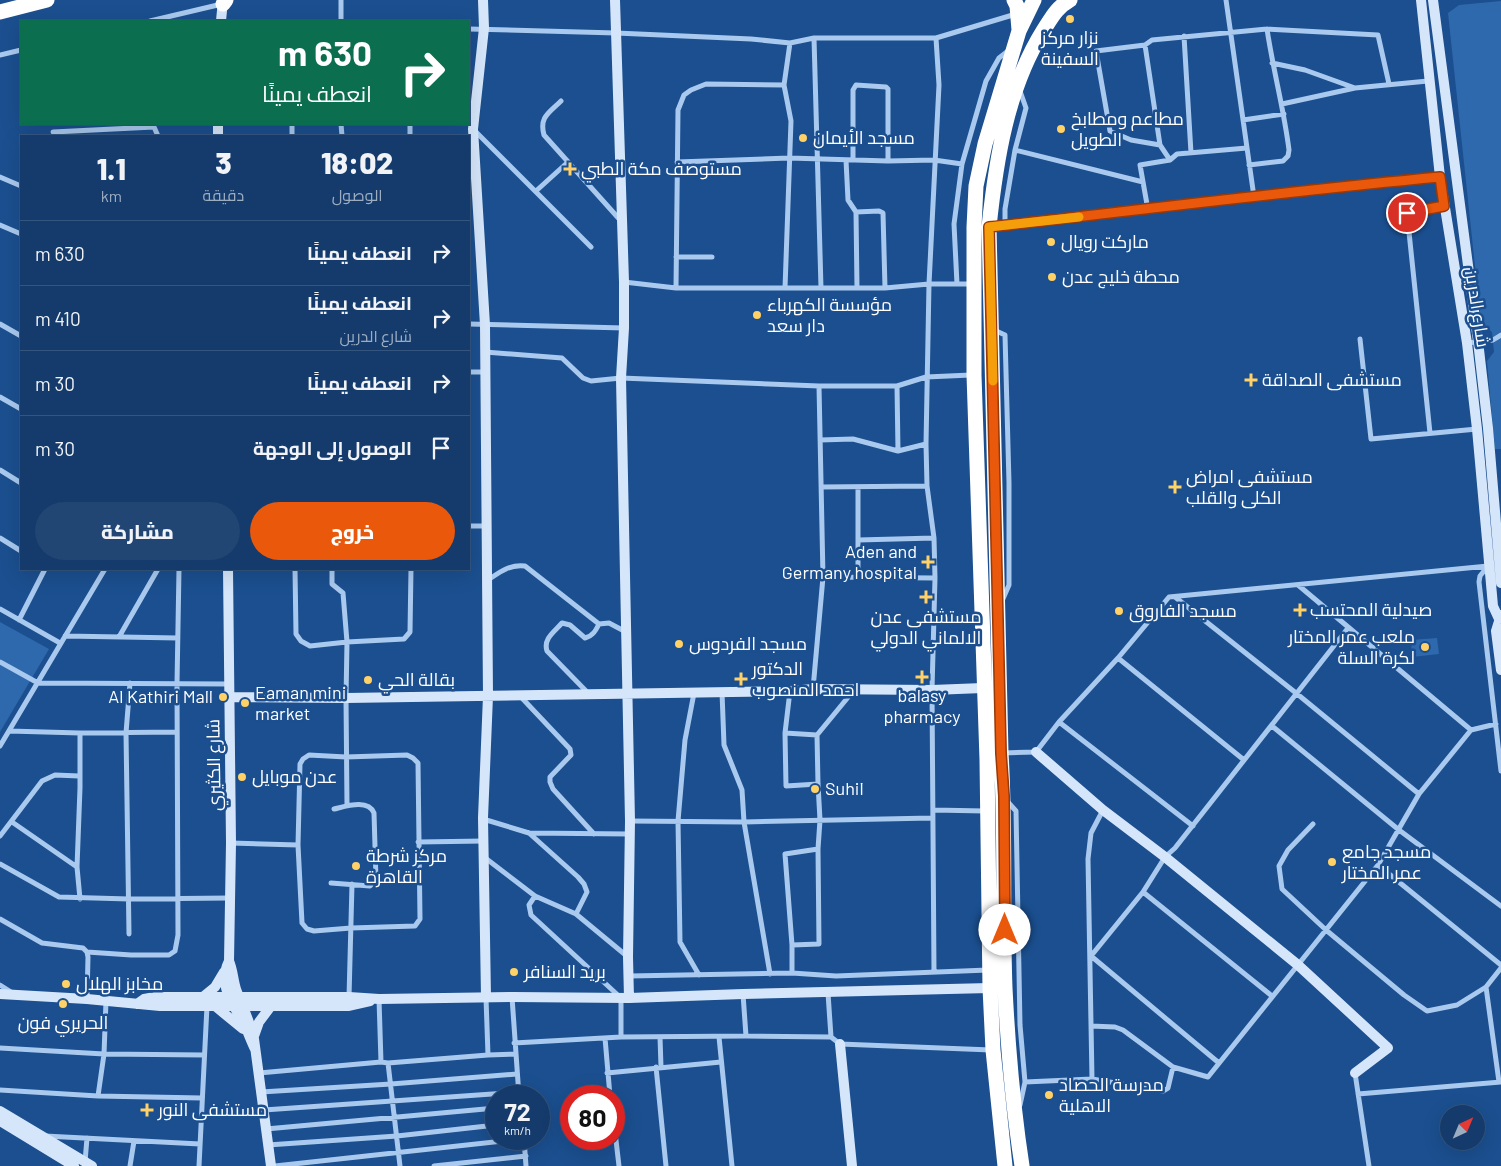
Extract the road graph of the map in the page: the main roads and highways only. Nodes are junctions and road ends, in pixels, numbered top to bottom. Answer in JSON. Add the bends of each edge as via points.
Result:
{"nodes":[{"id":1,"x":47,"y":0,"type":"edge"},
{"id":2,"x":1034,"y":0,"type":"edge"},
{"id":3,"x":1070,"y":0,"type":"edge"},
{"id":4,"x":1016,"y":7,"type":"edge"},
{"id":5,"x":0,"y":12,"type":"edge"},
{"id":6,"x":1016,"y":38,"type":"junction"},
{"id":7,"x":1003,"y":1068,"type":"junction"},
{"id":8,"x":1005,"y":1166,"type":"edge"},
{"id":9,"x":1022,"y":1166,"type":"edge"}],
"edges":[{"from":1,"to":5,"type":"highway"},
{"from":2,"to":6,"type":"highway"},
{"from":3,"to":7,"type":"highway","via":[[1059,6],[1036,43],[1018,84],[1000,146],[989,227],[1004,796]]},
{"from":4,"to":6,"type":"highway"},
{"from":6,"to":7,"type":"highway","via":[[976,186],[973,284],[987,760],[990,988],[993,1050]]},
{"from":7,"to":8,"type":"highway"},
{"from":7,"to":9,"type":"highway"}]}
